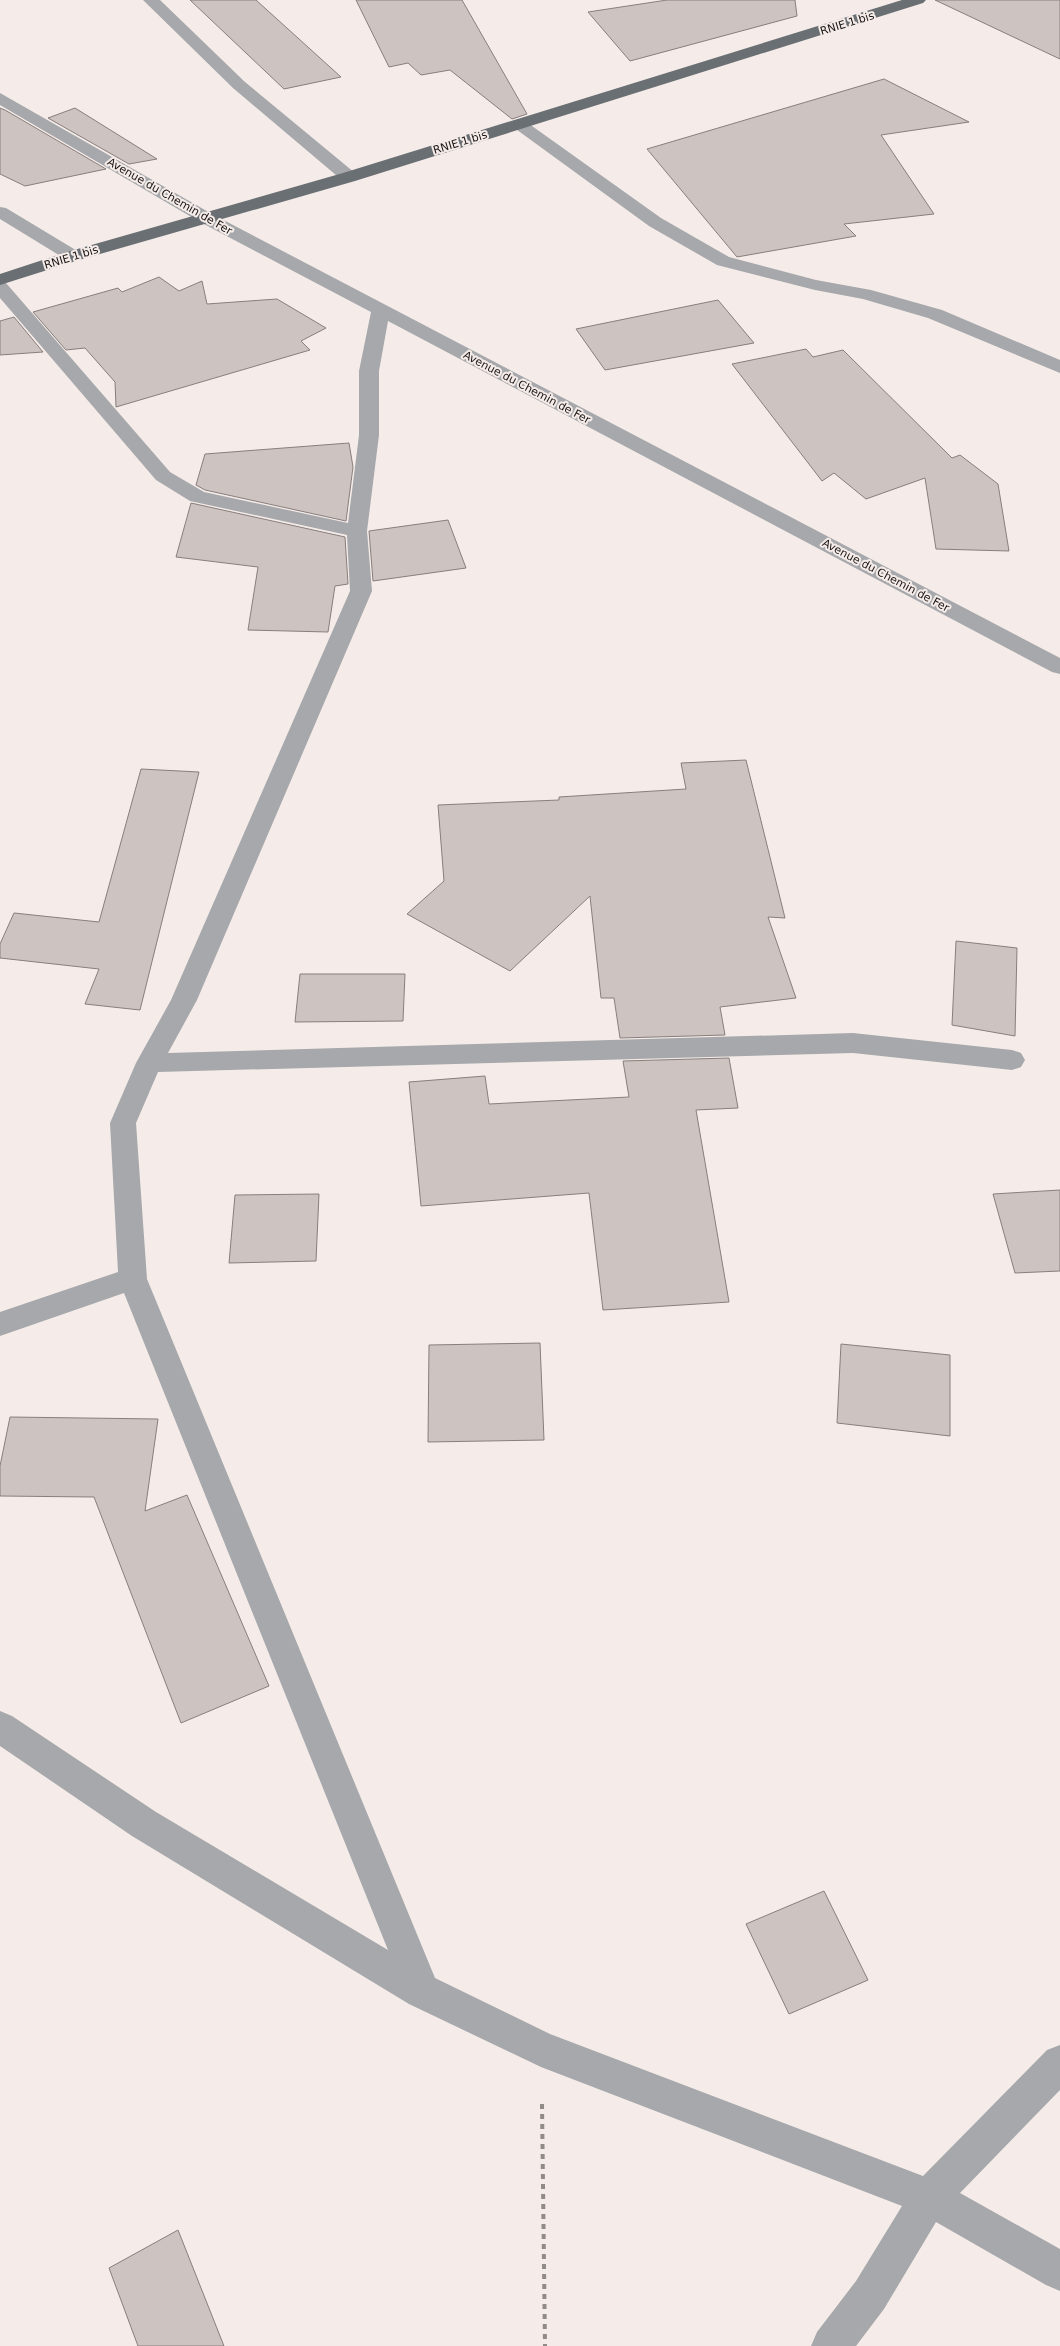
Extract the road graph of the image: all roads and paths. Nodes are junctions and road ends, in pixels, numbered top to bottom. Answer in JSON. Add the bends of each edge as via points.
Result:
{"nodes":[{"id":1,"x":152,"y":0,"type":"edge"},
{"id":2,"x":918,"y":0,"type":"edge"},
{"id":3,"x":0,"y":98,"type":"edge"},
{"id":4,"x":518,"y":124,"type":"junction"},
{"id":5,"x":349,"y":177,"type":"junction"},
{"id":6,"x":0,"y":212,"type":"edge"},
{"id":7,"x":206,"y":218,"type":"junction"},
{"id":8,"x":74,"y":256,"type":"junction"},
{"id":9,"x":0,"y":280,"type":"edge"},
{"id":10,"x":0,"y":287,"type":"edge"},
{"id":11,"x":381,"y":310,"type":"junction"},
{"id":12,"x":1060,"y":367,"type":"edge"},
{"id":13,"x":358,"y":531,"type":"junction"},
{"id":14,"x":1060,"y":667,"type":"edge"},
{"id":15,"x":1012,"y":1060,"type":"dead end"},
{"id":16,"x":149,"y":1063,"type":"junction"},
{"id":17,"x":133,"y":1279,"type":"junction"},
{"id":18,"x":0,"y":1324,"type":"edge"},
{"id":19,"x":0,"y":1727,"type":"edge"},
{"id":20,"x":422,"y":1991,"type":"junction"},
{"id":21,"x":541,"y":2049,"type":"junction"},
{"id":22,"x":1060,"y":2063,"type":"edge"},
{"id":23,"x":928,"y":2197,"type":"junction"},
{"id":24,"x":1060,"y":2271,"type":"edge"},
{"id":25,"x":545,"y":2346,"type":"edge"},
{"id":26,"x":831,"y":2346,"type":"edge"}],
"edges":[{"from":1,"to":5,"type":"street","via":[[239,85]]},
{"from":2,"to":4,"type":"main road","name":"RNIE 1 bis"},
{"from":3,"to":7,"type":"street","name":"Avenue du Chemin de Fer"},
{"from":4,"to":5,"type":"main road","name":"RNIE 1 bis"},
{"from":4,"to":12,"type":"street","via":[[656,222],[723,262],[865,294],[935,314]]},
{"from":5,"to":7,"type":"main road","name":"RNIE 1 bis"},
{"from":6,"to":8,"type":"street"},
{"from":7,"to":8,"type":"main road","name":"RNIE 1 bis"},
{"from":7,"to":11,"type":"street","name":"Avenue du Chemin de Fer"},
{"from":8,"to":9,"type":"main road","name":"RNIE 1 bis"},
{"from":10,"to":13,"type":"street","via":[[163,476],[197,497]]},
{"from":11,"to":13,"type":"street","via":[[369,371],[369,435]]},
{"from":11,"to":14,"type":"street","name":"Avenue du Chemin de Fer"},
{"from":13,"to":16,"type":"street","via":[[361,591],[184,1000]]},
{"from":15,"to":16,"type":"street","via":[[853,1043]]},
{"from":16,"to":17,"type":"street","via":[[123,1123]]},
{"from":17,"to":18,"type":"street"},
{"from":17,"to":20,"type":"street"},
{"from":19,"to":20,"type":"street","via":[[144,1824]]},
{"from":20,"to":21,"type":"street"},
{"from":21,"to":23,"type":"street"},
{"from":21,"to":25,"type":"path"},
{"from":22,"to":23,"type":"street"},
{"from":23,"to":24,"type":"street"},
{"from":23,"to":26,"type":"street","via":[[870,2295]]}]}
